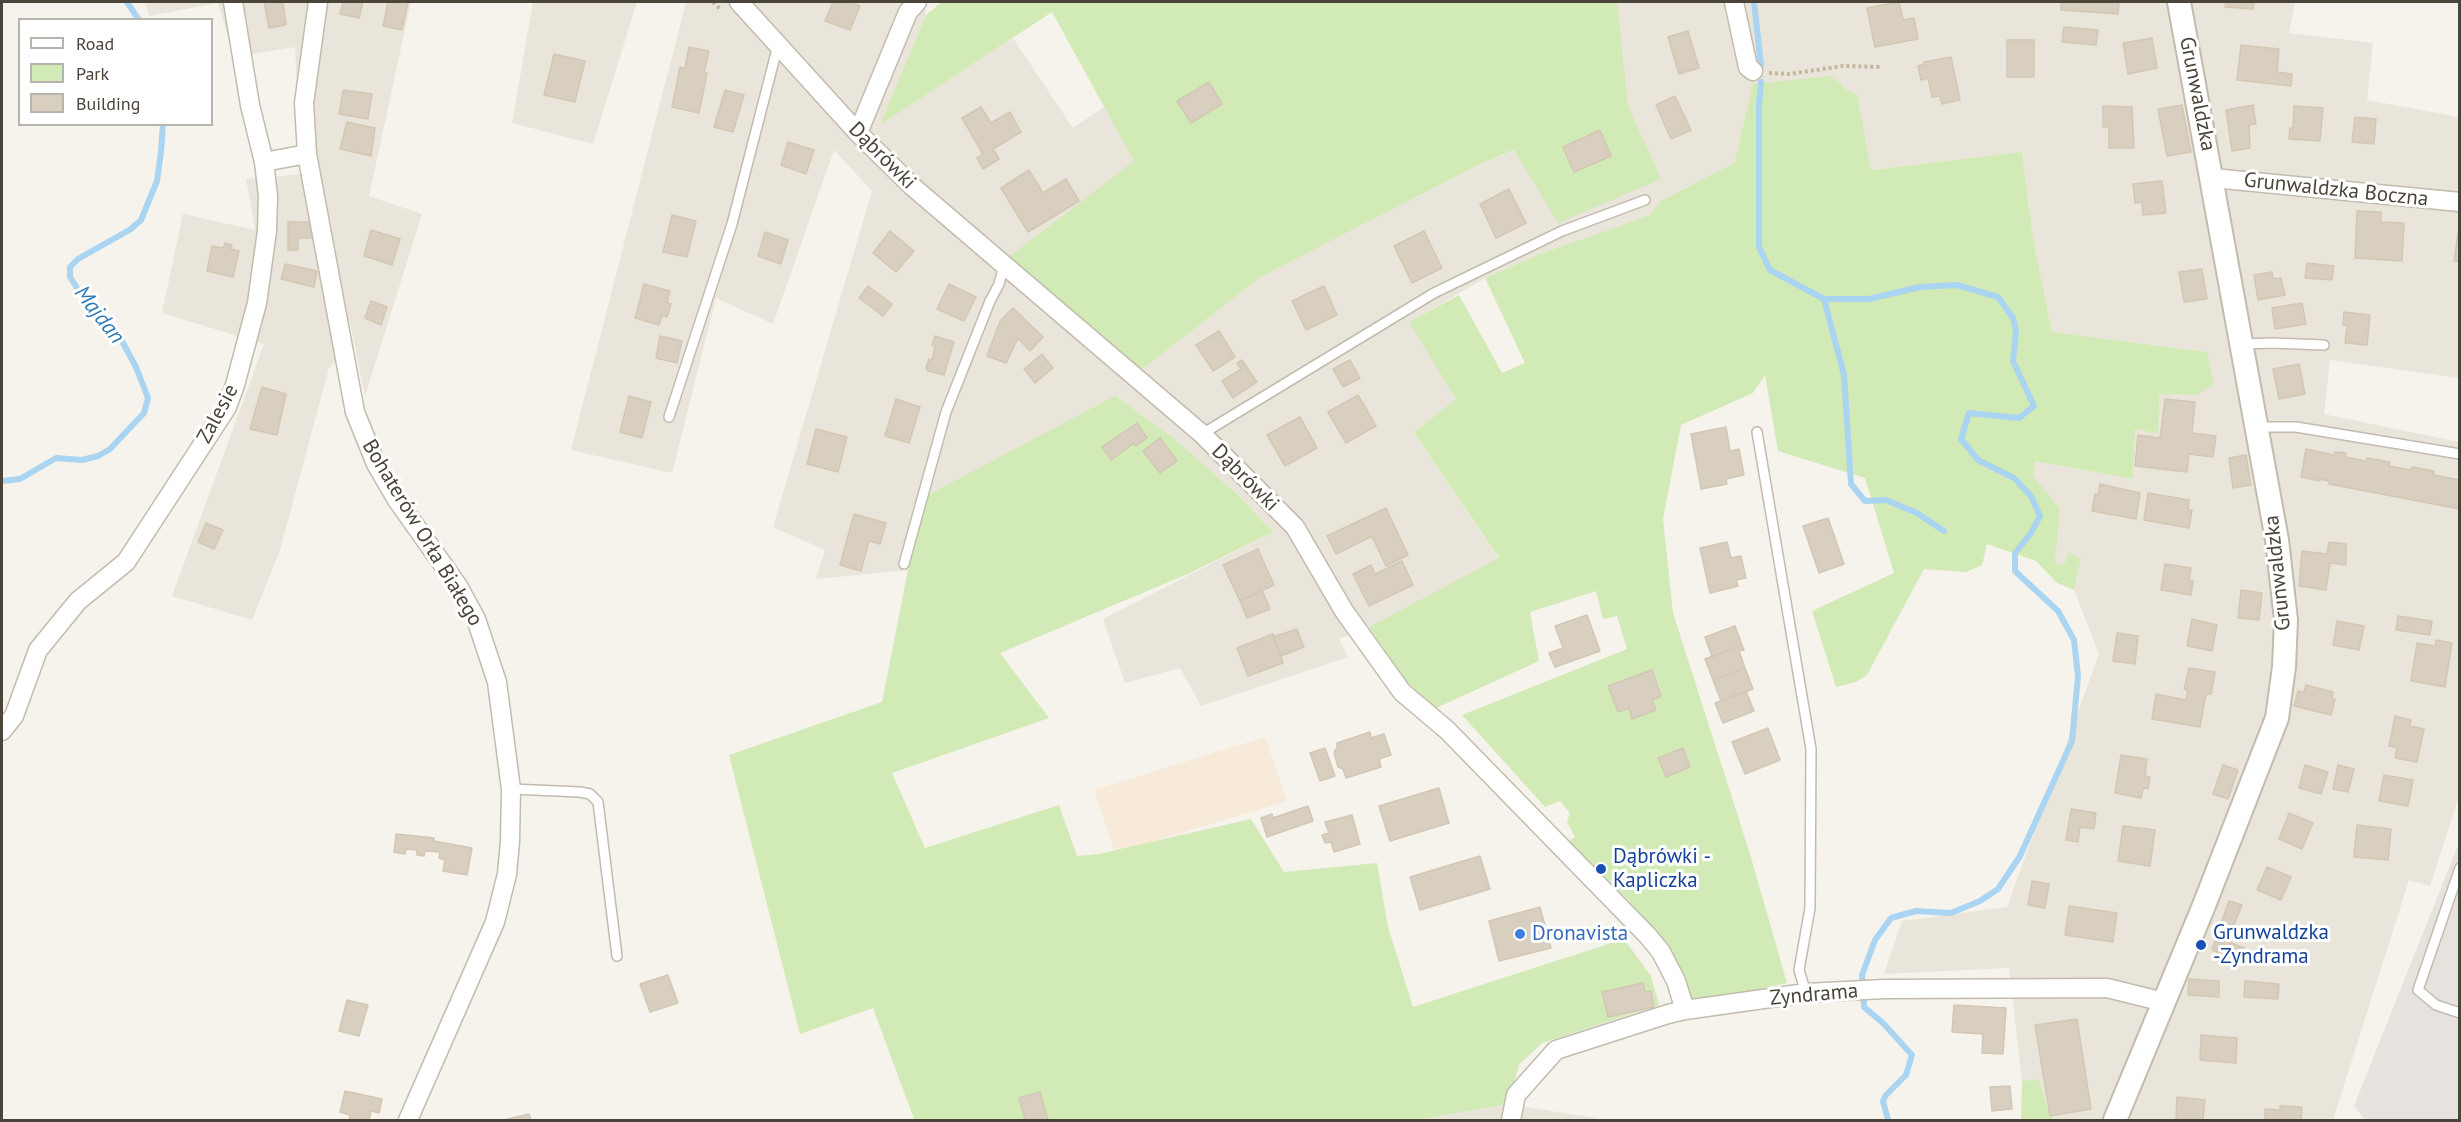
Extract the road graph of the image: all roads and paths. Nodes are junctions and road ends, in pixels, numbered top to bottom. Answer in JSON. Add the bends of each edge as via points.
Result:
{"nodes":[{"id":1,"x":233,"y":2,"type":"edge"},
{"id":2,"x":318,"y":2,"type":"edge"},
{"id":3,"x":713,"y":2,"type":"edge"},
{"id":4,"x":739,"y":2,"type":"edge"},
{"id":5,"x":917,"y":2,"type":"edge"},
{"id":6,"x":1734,"y":2,"type":"edge"},
{"id":7,"x":2179,"y":2,"type":"edge"},
{"id":8,"x":726,"y":15,"type":"dead end"},
{"id":9,"x":778,"y":45,"type":"junction"},
{"id":10,"x":1882,"y":67,"type":"dead end"},
{"id":11,"x":1753,"y":71,"type":"joint"},
{"id":12,"x":858,"y":133,"type":"junction"},
{"id":13,"x":307,"y":154,"type":"junction"},
{"id":14,"x":264,"y":162,"type":"junction"},
{"id":15,"x":2213,"y":178,"type":"junction"},
{"id":16,"x":1645,"y":200,"type":"dead end"},
{"id":17,"x":2460,"y":202,"type":"edge"},
{"id":18,"x":1004,"y":265,"type":"junction"},
{"id":19,"x":2241,"y":344,"type":"junction"},
{"id":20,"x":2324,"y":345,"type":"dead end"},
{"id":21,"x":669,"y":417,"type":"dead end"},
{"id":22,"x":2256,"y":427,"type":"junction"},
{"id":23,"x":1757,"y":432,"type":"dead end"},
{"id":24,"x":1202,"y":434,"type":"junction"},
{"id":25,"x":2460,"y":454,"type":"edge"},
{"id":26,"x":904,"y":564,"type":"dead end"},
{"id":27,"x":2,"y":731,"type":"edge"},
{"id":28,"x":511,"y":789,"type":"junction"},
{"id":29,"x":2460,"y":868,"type":"edge"},
{"id":30,"x":617,"y":956,"type":"dead end"},
{"id":31,"x":1806,"y":993,"type":"junction"},
{"id":32,"x":2164,"y":1002,"type":"junction"},
{"id":33,"x":1685,"y":1010,"type":"junction"},
{"id":34,"x":2460,"y":1013,"type":"edge"},
{"id":35,"x":408,"y":1120,"type":"edge"},
{"id":36,"x":1511,"y":1120,"type":"edge"},
{"id":37,"x":2115,"y":1120,"type":"edge"}],
"edges":[{"from":1,"to":14,"type":"street","name":"Zalesie"},
{"from":2,"to":13,"type":"street","name":"Bohaterów Orła Białego","via":[[304,103]]},
{"from":3,"to":8,"type":"path"},
{"from":4,"to":9,"type":"street","name":"Dąbrówki"},
{"from":5,"to":12,"type":"street","via":[[908,12]]},
{"from":6,"to":11,"type":"street","via":[[1748,67]]},
{"from":7,"to":15,"type":"street","name":"Grunwaldzka"},
{"from":9,"to":12,"type":"street","name":"Dąbrówki"},
{"from":9,"to":21,"type":"lane","via":[[732,224]]},
{"from":10,"to":11,"type":"path","via":[[1843,66],[1789,74]]},
{"from":12,"to":18,"type":"street","name":"Dąbrówki","via":[[913,187]]},
{"from":13,"to":14,"type":"street"},
{"from":13,"to":28,"type":"street","name":"Bohaterów Orła Białego","via":[[355,412],[376,464],[397,500],[458,586],[476,619],[497,682]]},
{"from":14,"to":27,"type":"street","name":"Zalesie","via":[[267,231],[257,303],[227,406],[126,562],[78,602],[38,650],[14,716]]},
{"from":15,"to":17,"type":"street","name":"Grunwaldzka Boczna"},
{"from":15,"to":19,"type":"street","name":"Grunwaldzka"},
{"from":16,"to":24,"type":"lane","via":[[1562,231],[1434,293]]},
{"from":18,"to":24,"type":"street","name":"Dąbrówki"},
{"from":18,"to":26,"type":"lane","via":[[946,412]]},
{"from":19,"to":20,"type":"lane"},
{"from":19,"to":22,"type":"street","name":"Grunwaldzka"},
{"from":22,"to":25,"type":"lane","via":[[2295,426]]},
{"from":22,"to":32,"type":"street","name":"Grunwaldzka","via":[[2284,596],[2284,667],[2277,718]]},
{"from":23,"to":31,"type":"lane","via":[[1811,749],[1810,908],[1799,970]]},
{"from":24,"to":33,"type":"street","name":"Dąbrówki","via":[[1295,527],[1350,619],[1402,692],[1447,730],[1648,936],[1676,981]]},
{"from":28,"to":30,"type":"lane","via":[[580,792],[590,794],[598,802]]},
{"from":28,"to":35,"type":"street","name":"Bohaterów Orła Białego","via":[[507,874],[495,922]]},
{"from":29,"to":34,"type":"lane","via":[[2418,990],[2436,1005]]},
{"from":31,"to":32,"type":"street","name":"Zyndrama","via":[[2107,988]]},
{"from":31,"to":33,"type":"street","name":"Zyndrama"},
{"from":32,"to":37,"type":"street","name":"Grunwaldzka"},
{"from":33,"to":36,"type":"street","name":"Zyndrama","via":[[1556,1050],[1516,1095]]}]}
